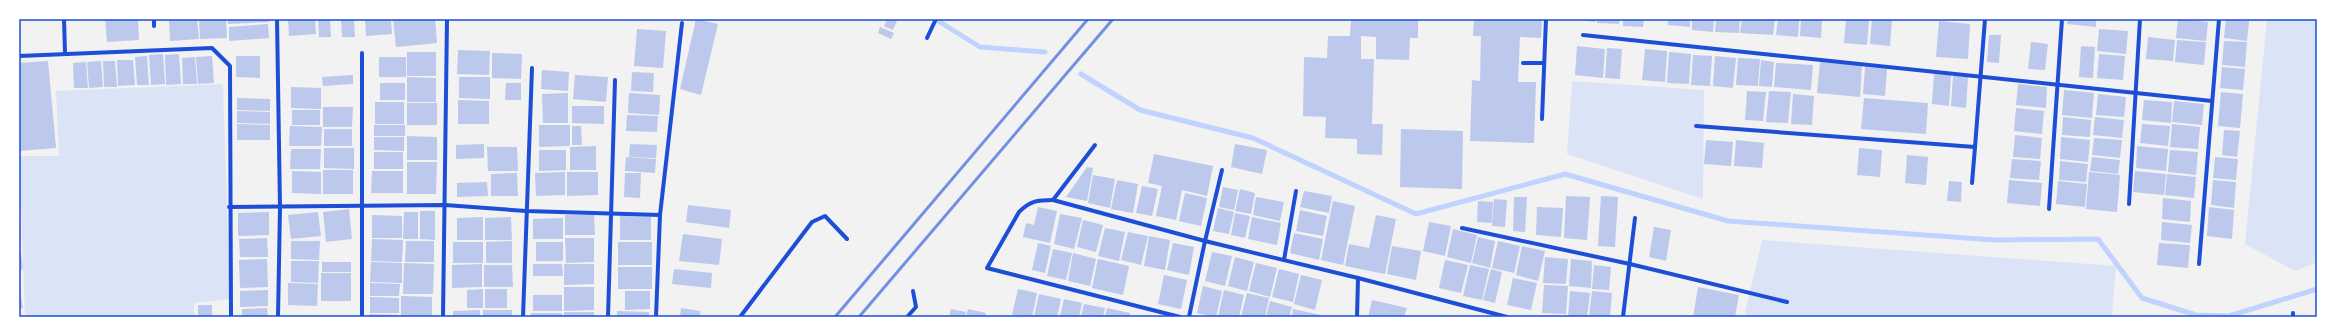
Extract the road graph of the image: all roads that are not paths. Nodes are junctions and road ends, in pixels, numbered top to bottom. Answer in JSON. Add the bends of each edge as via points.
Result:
{"nodes":[{"id":1,"x":64,"y":19,"type":"edge"},
{"id":2,"x":154,"y":19,"type":"edge"},
{"id":3,"x":277,"y":19,"type":"edge"},
{"id":4,"x":447,"y":19,"type":"edge"},
{"id":5,"x":936,"y":19,"type":"edge"},
{"id":6,"x":1546,"y":19,"type":"edge"},
{"id":7,"x":1985,"y":19,"type":"edge"},
{"id":8,"x":2062,"y":19,"type":"edge"},
{"id":9,"x":2140,"y":19,"type":"edge"},
{"id":10,"x":2219,"y":19,"type":"edge"},
{"id":11,"x":682,"y":23,"type":"dead end"},
{"id":12,"x":154,"y":26,"type":"dead end"},
{"id":13,"x":1583,"y":35,"type":"dead end"},
{"id":14,"x":927,"y":38,"type":"dead end"},
{"id":15,"x":65,"y":53,"type":"junction"},
{"id":16,"x":362,"y":53,"type":"dead end"},
{"id":17,"x":19,"y":56,"type":"edge"},
{"id":18,"x":1544,"y":63,"type":"junction"},
{"id":19,"x":1523,"y":64,"type":"dead end"},
{"id":20,"x":532,"y":68,"type":"dead end"},
{"id":21,"x":1981,"y":76,"type":"junction"},
{"id":22,"x":615,"y":80,"type":"dead end"},
{"id":23,"x":2057,"y":85,"type":"junction"},
{"id":24,"x":2135,"y":92,"type":"junction"},
{"id":25,"x":2212,"y":101,"type":"junction"},
{"id":26,"x":1542,"y":119,"type":"dead end"},
{"id":27,"x":1696,"y":126,"type":"dead end"},
{"id":28,"x":1096,"y":145,"type":"dead end"},
{"id":29,"x":1975,"y":147,"type":"junction"},
{"id":30,"x":1222,"y":170,"type":"dead end"},
{"id":31,"x":1972,"y":183,"type":"dead end"},
{"id":32,"x":1296,"y":191,"type":"dead end"},
{"id":33,"x":1053,"y":200,"type":"junction"},
{"id":34,"x":2128,"y":204,"type":"dead end"},
{"id":35,"x":362,"y":205,"type":"junction"},
{"id":36,"x":445,"y":205,"type":"junction"},
{"id":37,"x":229,"y":208,"type":"junction"},
{"id":38,"x":280,"y":208,"type":"junction"},
{"id":39,"x":2048,"y":209,"type":"dead end"},
{"id":40,"x":526,"y":211,"type":"junction"},
{"id":41,"x":610,"y":213,"type":"junction"},
{"id":42,"x":660,"y":215,"type":"junction"},
{"id":43,"x":1635,"y":218,"type":"dead end"},
{"id":44,"x":1462,"y":228,"type":"dead end"},
{"id":45,"x":847,"y":239,"type":"dead end"},
{"id":46,"x":1205,"y":241,"type":"junction"},
{"id":47,"x":1284,"y":260,"type":"junction"},
{"id":48,"x":1630,"y":264,"type":"junction"},
{"id":49,"x":2199,"y":264,"type":"dead end"},
{"id":50,"x":1358,"y":278,"type":"junction"},
{"id":51,"x":913,"y":290,"type":"dead end"},
{"id":52,"x":1787,"y":302,"type":"dead end"},
{"id":53,"x":231,"y":317,"type":"edge"},
{"id":54,"x":278,"y":317,"type":"edge"},
{"id":55,"x":362,"y":317,"type":"edge"},
{"id":56,"x":443,"y":317,"type":"edge"},
{"id":57,"x":523,"y":317,"type":"edge"},
{"id":58,"x":608,"y":317,"type":"edge"},
{"id":59,"x":656,"y":317,"type":"edge"},
{"id":60,"x":740,"y":317,"type":"edge"},
{"id":61,"x":907,"y":317,"type":"edge"},
{"id":62,"x":1180,"y":317,"type":"edge"},
{"id":63,"x":1189,"y":317,"type":"edge"},
{"id":64,"x":1357,"y":317,"type":"edge"},
{"id":65,"x":1507,"y":317,"type":"edge"},
{"id":66,"x":1623,"y":317,"type":"edge"}],
"edges":[{"from":1,"to":15,"type":"street"},
{"from":2,"to":12,"type":"street"},
{"from":3,"to":38,"type":"street"},
{"from":4,"to":36,"type":"street"},
{"from":5,"to":14,"type":"street"},
{"from":6,"to":18,"type":"street"},
{"from":7,"to":21,"type":"street"},
{"from":8,"to":23,"type":"street"},
{"from":9,"to":24,"type":"street"},
{"from":10,"to":25,"type":"street"},
{"from":11,"to":42,"type":"street"},
{"from":13,"to":21,"type":"street"},
{"from":15,"to":17,"type":"street"},
{"from":15,"to":37,"type":"street","via":[[212,48],[230,66]]},
{"from":16,"to":35,"type":"street"},
{"from":18,"to":19,"type":"street"},
{"from":18,"to":26,"type":"street"},
{"from":20,"to":40,"type":"street"},
{"from":21,"to":23,"type":"street"},
{"from":21,"to":29,"type":"street"},
{"from":22,"to":41,"type":"street"},
{"from":23,"to":24,"type":"street"},
{"from":23,"to":39,"type":"street"},
{"from":24,"to":25,"type":"street"},
{"from":24,"to":34,"type":"street"},
{"from":25,"to":49,"type":"street"},
{"from":27,"to":29,"type":"street"},
{"from":28,"to":33,"type":"street"},
{"from":29,"to":31,"type":"street"},
{"from":30,"to":46,"type":"street"},
{"from":32,"to":47,"type":"street"},
{"from":33,"to":46,"type":"street"},
{"from":33,"to":62,"type":"street","via":[[1035,200],[1026,204],[987,268]]},
{"from":35,"to":36,"type":"street"},
{"from":35,"to":38,"type":"street"},
{"from":35,"to":55,"type":"street"},
{"from":36,"to":40,"type":"street"},
{"from":36,"to":56,"type":"street"},
{"from":37,"to":38,"type":"street"},
{"from":37,"to":53,"type":"street"},
{"from":38,"to":54,"type":"street"},
{"from":40,"to":41,"type":"street"},
{"from":40,"to":57,"type":"street"},
{"from":41,"to":42,"type":"street"},
{"from":41,"to":58,"type":"street"},
{"from":42,"to":59,"type":"street"},
{"from":43,"to":48,"type":"street"},
{"from":44,"to":48,"type":"street"},
{"from":45,"to":60,"type":"street","via":[[825,216],[812,222]]},
{"from":46,"to":47,"type":"street"},
{"from":46,"to":63,"type":"street"},
{"from":47,"to":50,"type":"street"},
{"from":48,"to":52,"type":"street"},
{"from":48,"to":66,"type":"street"},
{"from":50,"to":64,"type":"street"},
{"from":50,"to":65,"type":"street"},
{"from":51,"to":61,"type":"street","via":[[916,306]]}]}
